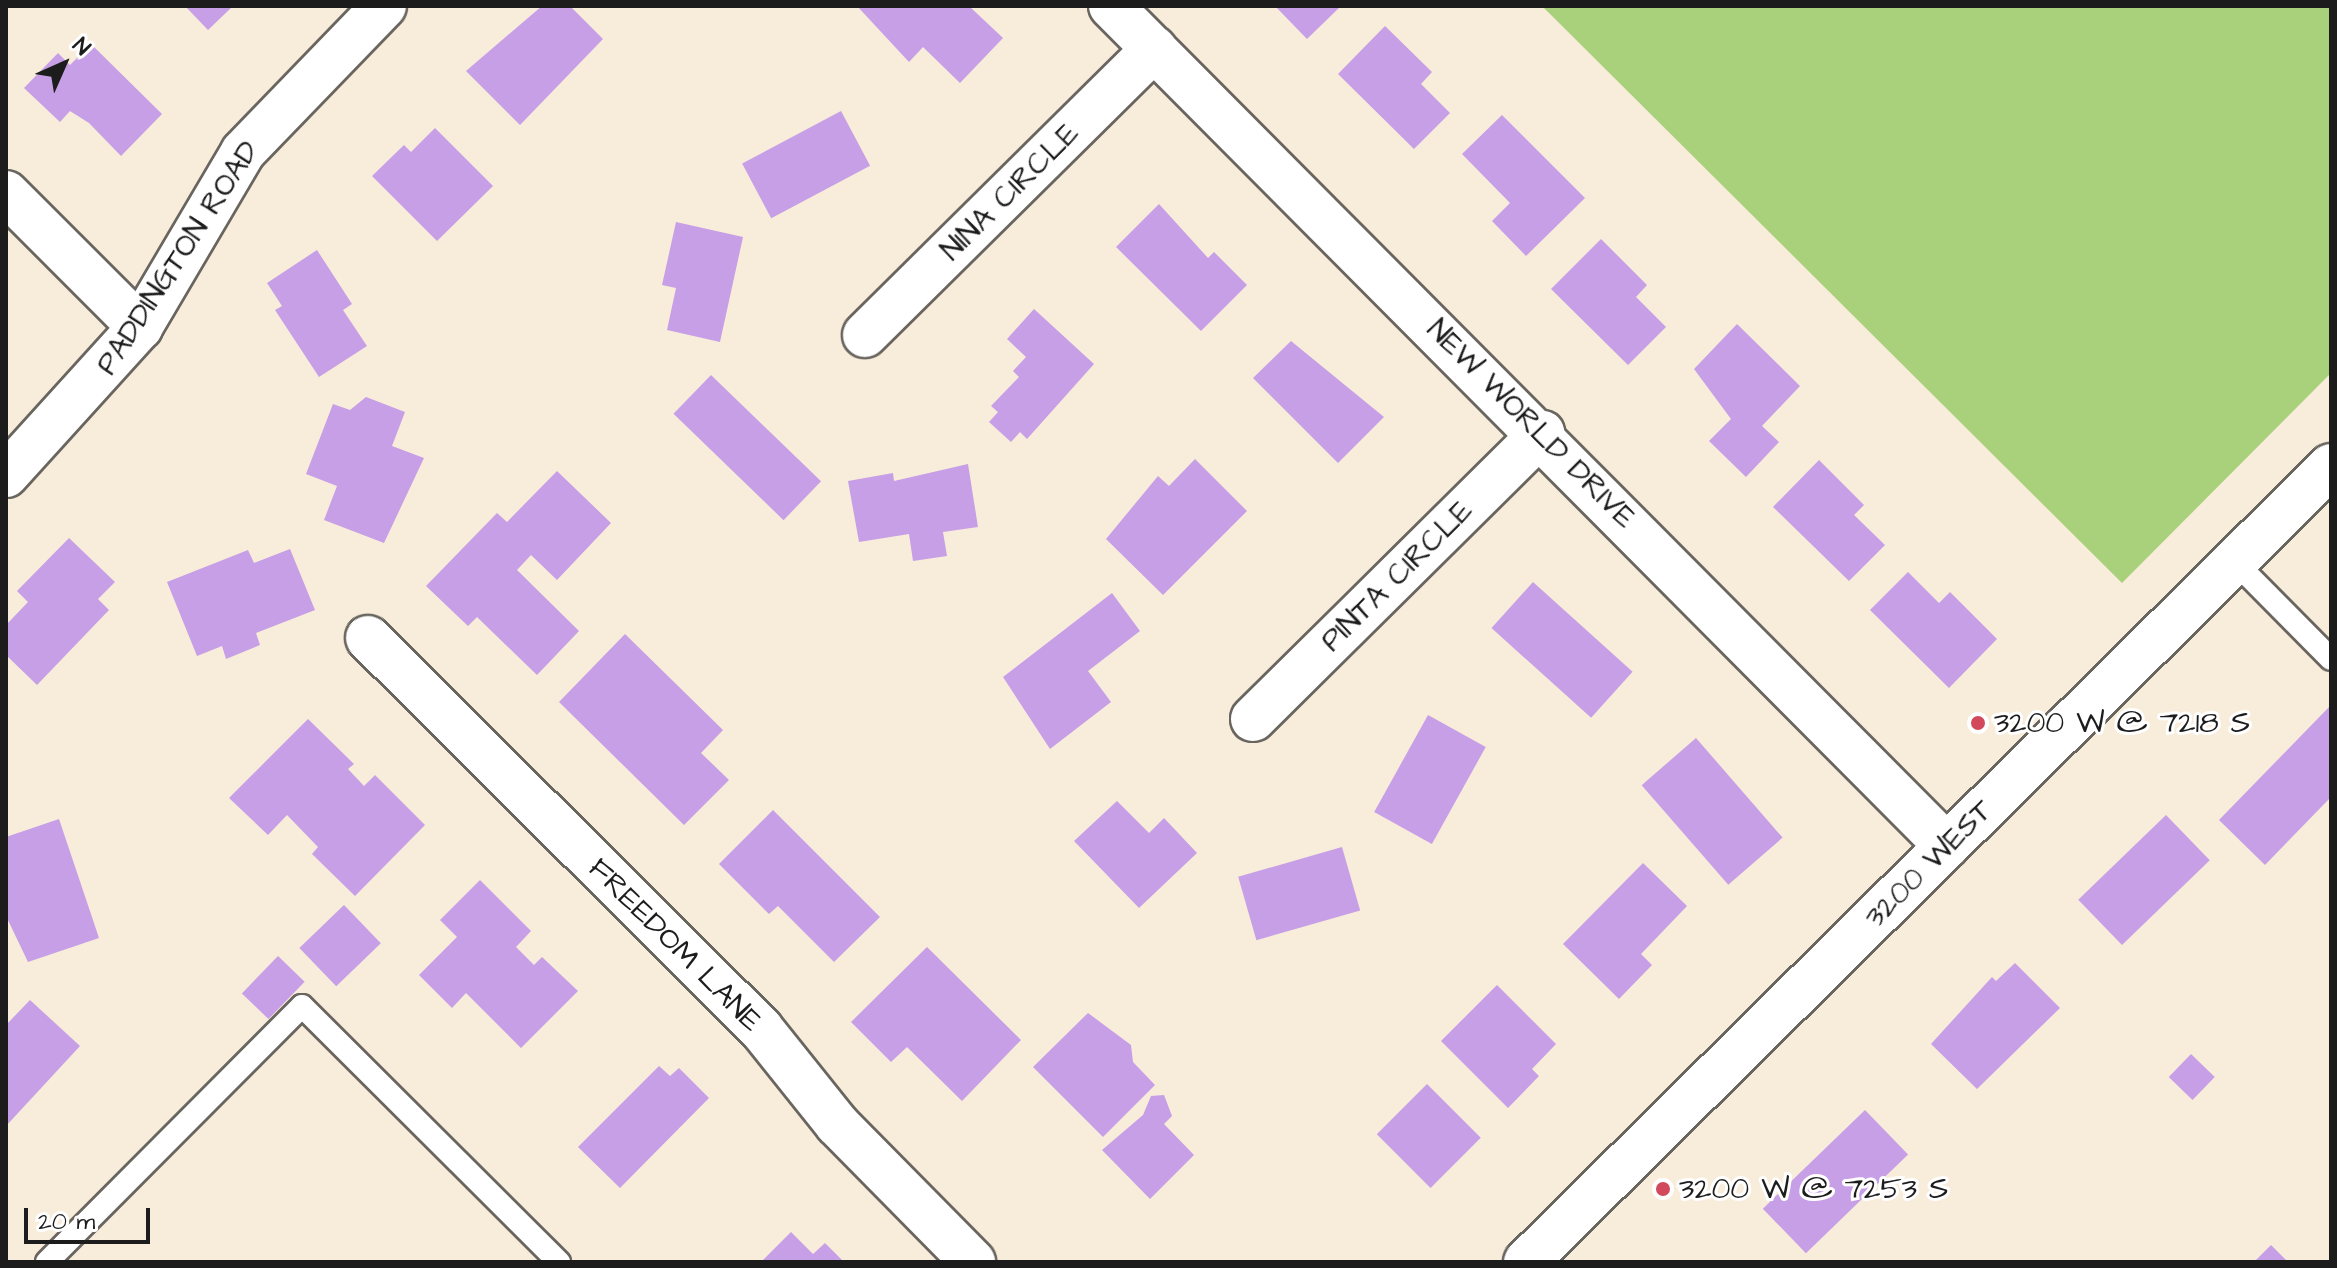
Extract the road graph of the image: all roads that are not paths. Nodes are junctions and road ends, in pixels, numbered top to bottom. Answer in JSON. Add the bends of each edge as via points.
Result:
{"nodes":[{"id":1,"x":384,"y":6,"type":"edge"},
{"id":2,"x":1111,"y":6,"type":"edge"},
{"id":3,"x":1154,"y":49,"type":"junction"},
{"id":4,"x":6,"y":193,"type":"edge"},
{"id":5,"x":140,"y":327,"type":"junction"},
{"id":6,"x":865,"y":335,"type":"dead end"},
{"id":7,"x":1542,"y":433,"type":"junction"},
{"id":8,"x":2331,"y":466,"type":"edge"},
{"id":9,"x":6,"y":475,"type":"edge"},
{"id":10,"x":2235,"y":562,"type":"junction"},
{"id":11,"x":368,"y":638,"type":"dead end"},
{"id":12,"x":2331,"y":659,"type":"edge"},
{"id":13,"x":1253,"y":719,"type":"dead end"},
{"id":14,"x":1947,"y":846,"type":"junction"},
{"id":15,"x":47,"y":1262,"type":"edge"},
{"id":16,"x":559,"y":1262,"type":"edge"},
{"id":17,"x":973,"y":1262,"type":"edge"},
{"id":18,"x":1526,"y":1262,"type":"edge"}],
"edges":[{"from":1,"to":5,"type":"street","name":"PADDINGTON ROAD","via":[[243,152]]},
{"from":2,"to":3,"type":"street","name":"NEW WORLD DRIVE"},
{"from":3,"to":6,"type":"street","name":"NINA CIRCLE"},
{"from":3,"to":7,"type":"street","name":"NEW WORLD DRIVE"},
{"from":4,"to":5,"type":"street"},
{"from":5,"to":9,"type":"street","name":"PADDINGTON ROAD"},
{"from":7,"to":13,"type":"street","name":"PINTA CIRCLE"},
{"from":7,"to":14,"type":"street","name":"NEW WORLD DRIVE"},
{"from":8,"to":10,"type":"street","name":"3200 WEST"},
{"from":10,"to":12,"type":"lane"},
{"from":10,"to":14,"type":"street","name":"3200 WEST"},
{"from":11,"to":17,"type":"street","name":"FREEDOM LANE","via":[[761,1029],[837,1124]]},
{"from":14,"to":18,"type":"street","name":"3200 WEST"},
{"from":15,"to":16,"type":"lane","via":[[302,1006]]}]}
